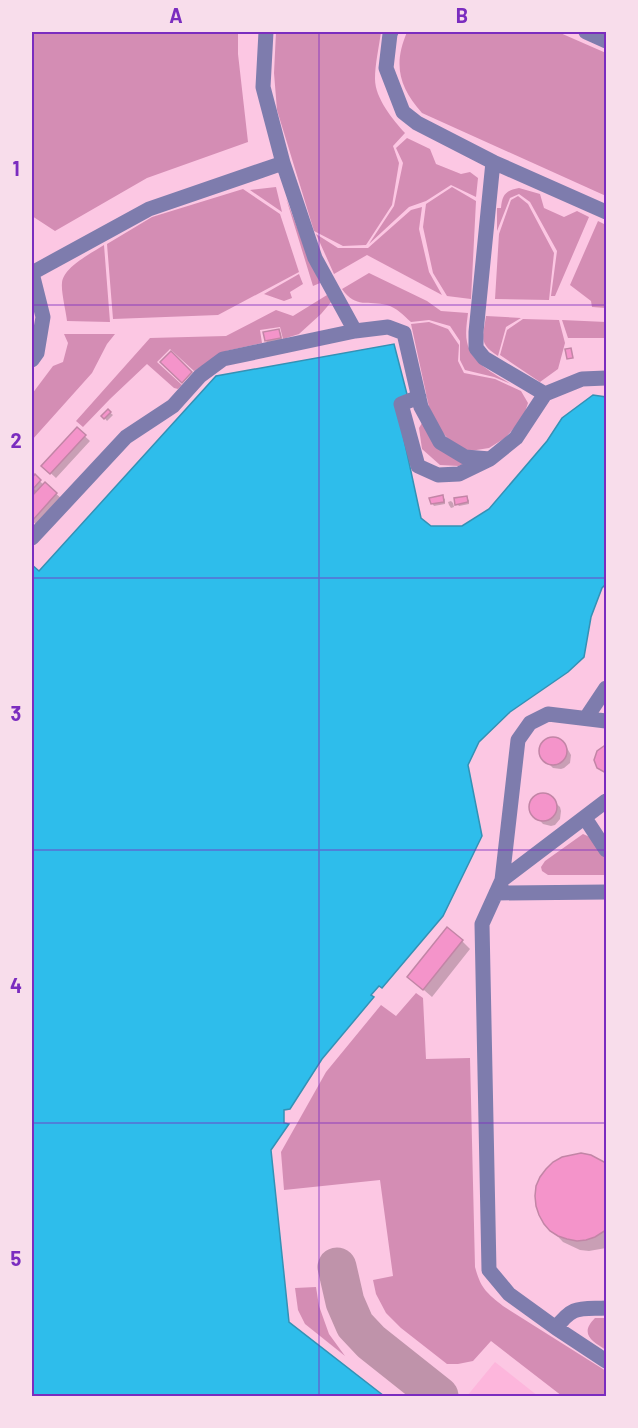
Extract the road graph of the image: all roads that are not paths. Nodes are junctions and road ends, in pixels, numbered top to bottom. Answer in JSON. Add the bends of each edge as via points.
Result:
{"nodes":[{"id":1,"x":266,"y":32,"type":"edge"},
{"id":2,"x":391,"y":32,"type":"edge"},
{"id":3,"x":586,"y":32,"type":"edge"},
{"id":4,"x":606,"y":40,"type":"edge"},
{"id":5,"x":493,"y":162,"type":"junction"},
{"id":6,"x":283,"y":163,"type":"junction"},
{"id":7,"x":606,"y":212,"type":"edge"},
{"id":8,"x":32,"y":273,"type":"edge"},
{"id":9,"x":355,"y":331,"type":"junction"},
{"id":10,"x":32,"y":360,"type":"edge"},
{"id":11,"x":606,"y":378,"type":"edge"},
{"id":12,"x":545,"y":394,"type":"junction"},
{"id":13,"x":419,"y":397,"type":"junction"},
{"id":14,"x":490,"y":459,"type":"junction"},
{"id":15,"x":32,"y":538,"type":"edge"},
{"id":16,"x":606,"y":688,"type":"edge"},
{"id":17,"x":586,"y":718,"type":"junction"},
{"id":18,"x":606,"y":721,"type":"edge"},
{"id":19,"x":606,"y":801,"type":"edge"},
{"id":20,"x":585,"y":818,"type":"junction"},
{"id":21,"x":606,"y":850,"type":"edge"},
{"id":22,"x":499,"y":887,"type":"junction"},
{"id":23,"x":606,"y":892,"type":"edge"},
{"id":24,"x":606,"y":1308,"type":"edge"},
{"id":25,"x":556,"y":1328,"type":"junction"},
{"id":26,"x":606,"y":1361,"type":"edge"}],
"edges":[{"from":1,"to":6,"type":"street","via":[[263,87]]},
{"from":2,"to":5,"type":"street","via":[[386,68],[403,112]]},
{"from":3,"to":4,"type":"street"},
{"from":5,"to":7,"type":"street"},
{"from":5,"to":12,"type":"street","via":[[476,348],[484,358]]},
{"from":6,"to":8,"type":"street","via":[[149,209]]},
{"from":6,"to":9,"type":"street","via":[[315,258]]},
{"from":8,"to":10,"type":"street","via":[[43,317],[37,353]]},
{"from":9,"to":13,"type":"street","via":[[388,327],[404,333]]},
{"from":9,"to":15,"type":"street","via":[[223,358],[173,406],[126,437]]},
{"from":11,"to":12,"type":"street","via":[[582,379]]},
{"from":12,"to":14,"type":"street","via":[[516,438]]},
{"from":13,"to":14,"type":"street","via":[[440,442],[465,457]]},
{"from":13,"to":14,"type":"street","via":[[401,404],[418,466],[438,475],[459,474]]},
{"from":16,"to":17,"type":"street"},
{"from":17,"to":18,"type":"street"},
{"from":17,"to":22,"type":"street","via":[[548,714],[530,723],[518,740]]},
{"from":19,"to":20,"type":"street"},
{"from":20,"to":21,"type":"street"},
{"from":20,"to":22,"type":"street"},
{"from":22,"to":23,"type":"street"},
{"from":22,"to":25,"type":"street","via":[[482,924],[489,1270],[509,1294]]},
{"from":24,"to":25,"type":"street","via":[[579,1309],[566,1315]]},
{"from":25,"to":26,"type":"street"}]}
